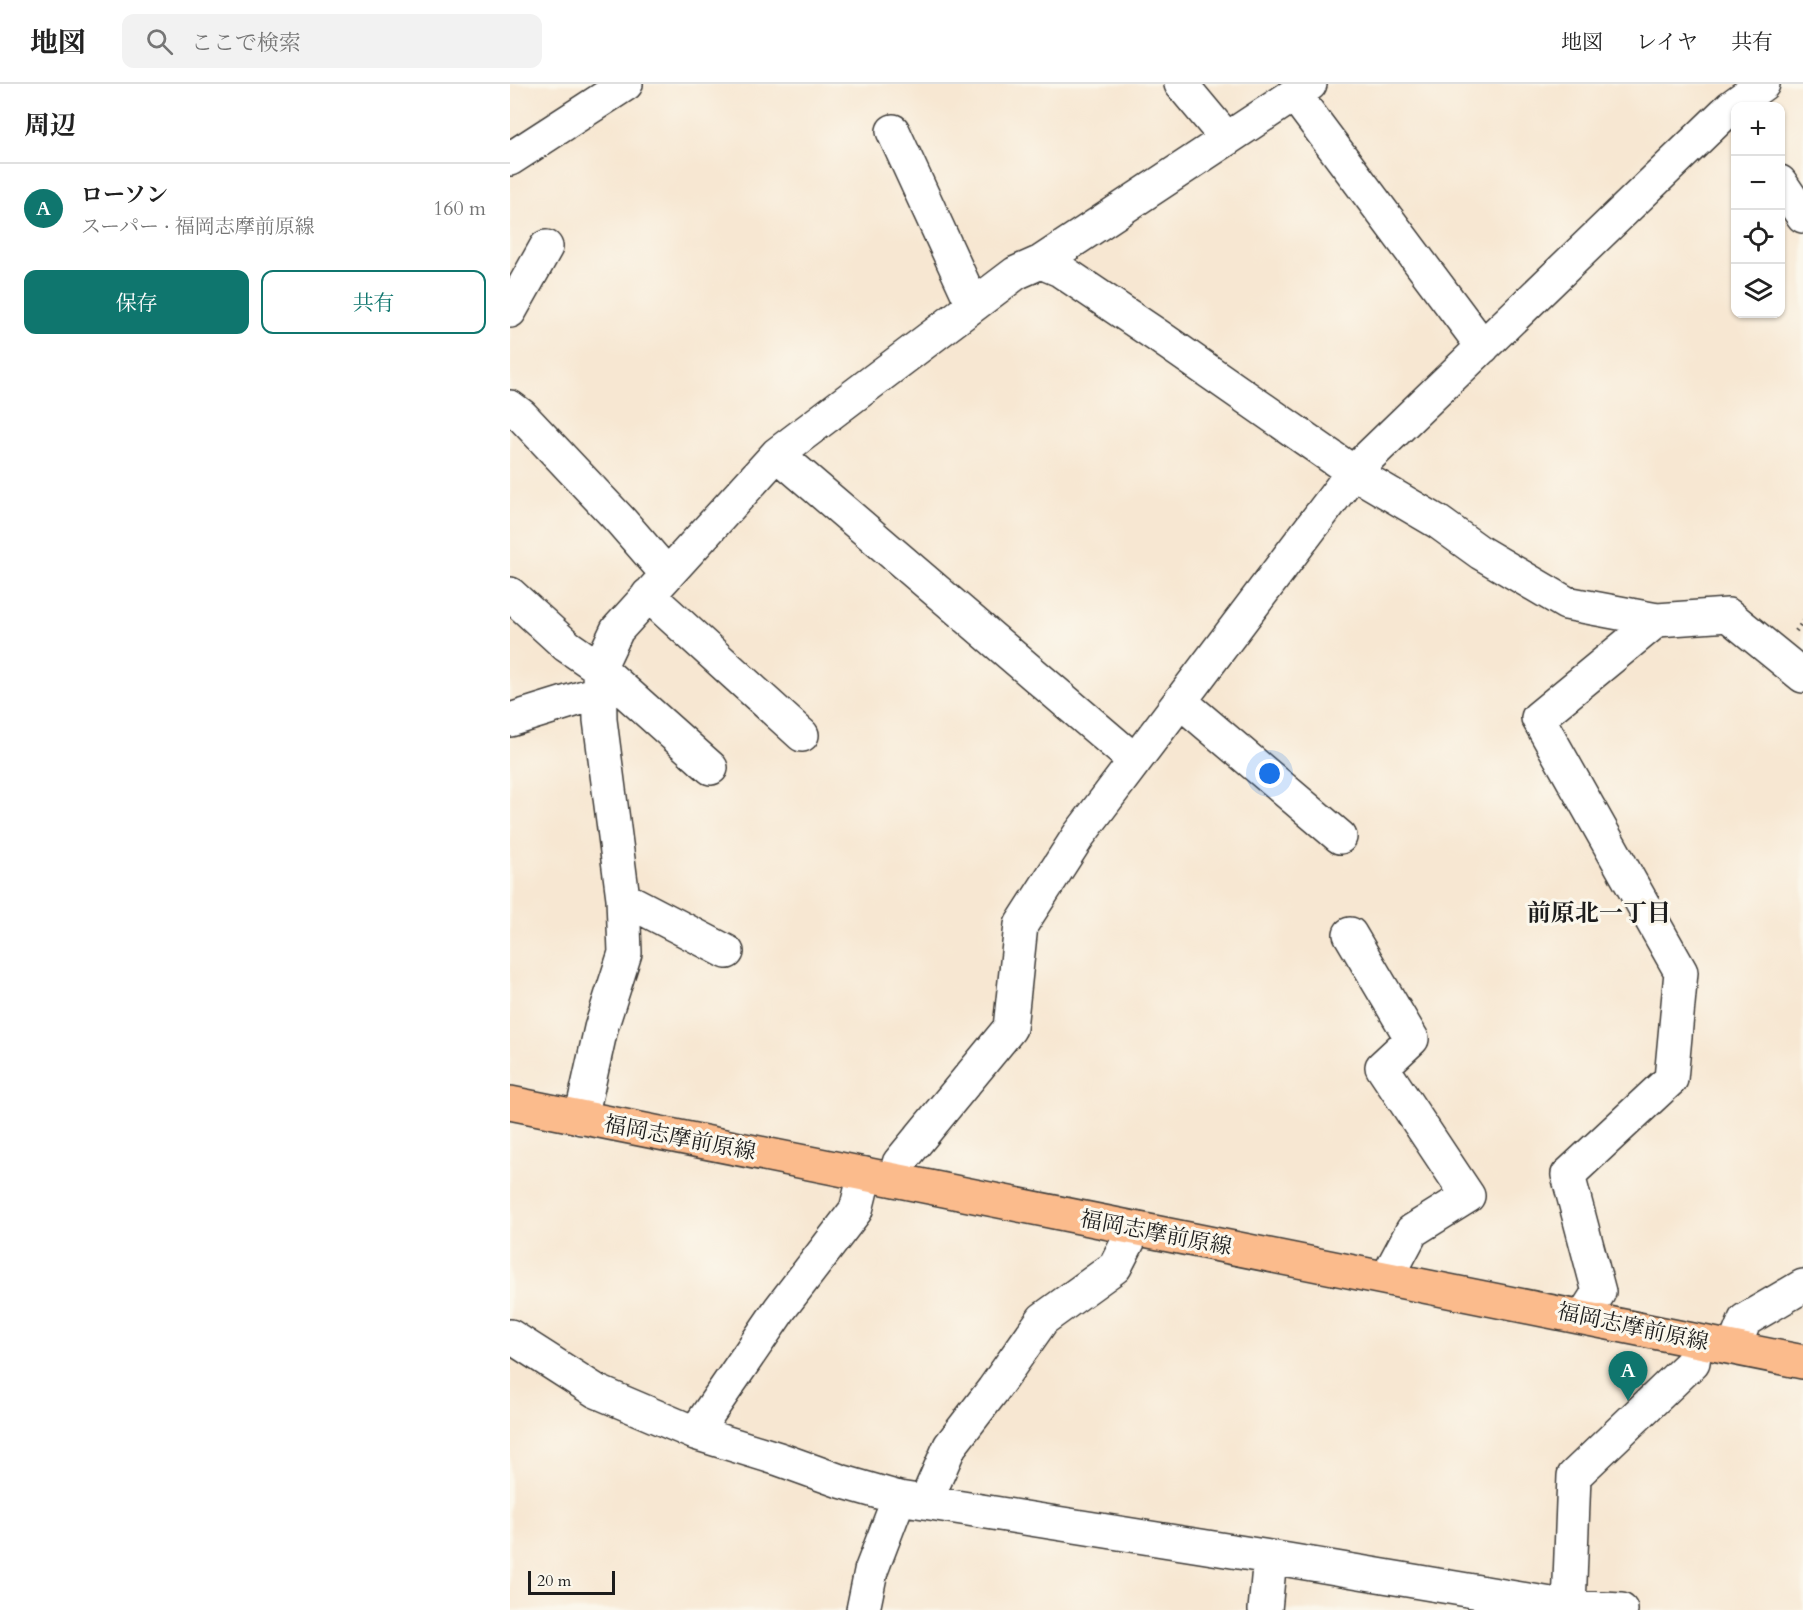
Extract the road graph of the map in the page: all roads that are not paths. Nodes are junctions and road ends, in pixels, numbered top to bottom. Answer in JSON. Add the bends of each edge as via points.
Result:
{"nodes":[{"id":1,"x":626,"y":84,"type":"edge"},
{"id":2,"x":1181,"y":84,"type":"edge"},
{"id":3,"x":1763,"y":84,"type":"edge"},
{"id":4,"x":1302,"y":89,"type":"edge"},
{"id":5,"x":1727,"y":102,"type":"edge"},
{"id":6,"x":893,"y":131,"type":"dead end"},
{"id":7,"x":1227,"y":139,"type":"junction"},
{"id":8,"x":510,"y":159,"type":"edge"},
{"id":9,"x":1785,"y":189,"type":"edge"},
{"id":10,"x":1803,"y":216,"type":"edge"},
{"id":11,"x":546,"y":247,"type":"dead end"},
{"id":12,"x":1041,"y":262,"type":"junction"},
{"id":13,"x":974,"y":305,"type":"junction"},
{"id":14,"x":510,"y":311,"type":"edge"},
{"id":15,"x":1483,"y":347,"type":"junction"},
{"id":16,"x":510,"y":407,"type":"edge"},
{"id":17,"x":777,"y":454,"type":"junction"},
{"id":18,"x":1353,"y":472,"type":"junction"},
{"id":19,"x":658,"y":585,"type":"junction"},
{"id":20,"x":510,"y":594,"type":"edge"},
{"id":21,"x":1657,"y":620,"type":"junction"},
{"id":22,"x":1803,"y":676,"type":"edge"},
{"id":23,"x":600,"y":680,"type":"junction"},
{"id":24,"x":1180,"y":701,"type":"junction"},
{"id":25,"x":510,"y":720,"type":"edge"},
{"id":26,"x":802,"y":735,"type":"dead end"},
{"id":27,"x":1135,"y":761,"type":"junction"},
{"id":28,"x":711,"y":768,"type":"dead end"},
{"id":29,"x":1340,"y":837,"type":"dead end"},
{"id":30,"x":623,"y":898,"type":"junction"},
{"id":31,"x":1350,"y":933,"type":"dead end"},
{"id":32,"x":727,"y":952,"type":"dead end"},
{"id":33,"x":510,"y":1103,"type":"edge"},
{"id":34,"x":581,"y":1118,"type":"junction"},
{"id":35,"x":881,"y":1177,"type":"junction"},
{"id":36,"x":1134,"y":1230,"type":"junction"},
{"id":37,"x":1388,"y":1278,"type":"junction"},
{"id":38,"x":1803,"y":1286,"type":"edge"},
{"id":39,"x":1583,"y":1317,"type":"junction"},
{"id":40,"x":510,"y":1336,"type":"edge"},
{"id":41,"x":1696,"y":1341,"type":"junction"},
{"id":42,"x":1734,"y":1347,"type":"junction"},
{"id":43,"x":1803,"y":1362,"type":"edge"},
{"id":44,"x":695,"y":1433,"type":"junction"},
{"id":45,"x":913,"y":1500,"type":"junction"},
{"id":46,"x":1269,"y":1557,"type":"junction"},
{"id":47,"x":1569,"y":1607,"type":"junction"},
{"id":48,"x":863,"y":1610,"type":"edge"},
{"id":49,"x":1265,"y":1610,"type":"edge"},
{"id":50,"x":1621,"y":1610,"type":"edge"}],
"edges":[{"from":1,"to":8,"type":"street"},
{"from":2,"to":7,"type":"street"},
{"from":3,"to":5,"type":"street"},
{"from":4,"to":7,"type":"street"},
{"from":4,"to":15,"type":"street"},
{"from":5,"to":15,"type":"street"},
{"from":6,"to":13,"type":"street"},
{"from":7,"to":12,"type":"street"},
{"from":9,"to":10,"type":"street"},
{"from":11,"to":14,"type":"street"},
{"from":12,"to":13,"type":"street","via":[[1016,273]]},
{"from":12,"to":18,"type":"street","via":[[1060,270],[1138,322]]},
{"from":13,"to":17,"type":"street"},
{"from":15,"to":18,"type":"street"},
{"from":16,"to":19,"type":"street","via":[[591,489]]},
{"from":17,"to":19,"type":"street"},
{"from":17,"to":27,"type":"street"},
{"from":18,"to":21,"type":"street","via":[[1566,603]]},
{"from":18,"to":24,"type":"street"},
{"from":19,"to":23,"type":"street","via":[[617,630]]},
{"from":19,"to":26,"type":"street"},
{"from":20,"to":23,"type":"street"},
{"from":21,"to":22,"type":"street","via":[[1728,615]]},
{"from":21,"to":39,"type":"street","via":[[1538,718],[1681,972],[1671,1079],[1568,1175],[1599,1292]]},
{"from":23,"to":25,"type":"street"},
{"from":23,"to":28,"type":"street"},
{"from":23,"to":30,"type":"street","via":[[600,720]]},
{"from":24,"to":27,"type":"street"},
{"from":24,"to":29,"type":"street"},
{"from":27,"to":35,"type":"street","via":[[1079,835],[1021,925],[1010,1028],[899,1163]]},
{"from":30,"to":32,"type":"street"},
{"from":30,"to":34,"type":"street","via":[[625,953],[601,1028]]},
{"from":31,"to":37,"type":"street","via":[[1412,1039],[1382,1067],[1468,1196],[1413,1231]]},
{"from":33,"to":34,"type":"main road","name":"福岡志摩前原線"},
{"from":34,"to":35,"type":"main road","name":"福岡志摩前原線"},
{"from":35,"to":36,"type":"main road","name":"福岡志摩前原線"},
{"from":35,"to":44,"type":"street","via":[[780,1310]]},
{"from":36,"to":37,"type":"main road","name":"福岡志摩前原線"},
{"from":36,"to":45,"type":"street","via":[[1114,1267],[1043,1319]]},
{"from":37,"to":39,"type":"main road","name":"福岡志摩前原線"},
{"from":38,"to":42,"type":"street","via":[[1745,1320]]},
{"from":39,"to":41,"type":"main road","name":"福岡志摩前原線"},
{"from":40,"to":44,"type":"street","via":[[596,1391]]},
{"from":41,"to":42,"type":"main road","name":"福岡志摩前原線"},
{"from":41,"to":47,"type":"street","via":[[1693,1362],[1575,1476]]},
{"from":42,"to":43,"type":"main road","name":"福岡志摩前原線"},
{"from":44,"to":45,"type":"street","via":[[840,1481]]},
{"from":45,"to":46,"type":"street"},
{"from":45,"to":48,"type":"street","via":[[871,1571]]},
{"from":46,"to":47,"type":"street"},
{"from":46,"to":49,"type":"street"},
{"from":47,"to":50,"type":"street"}]}
